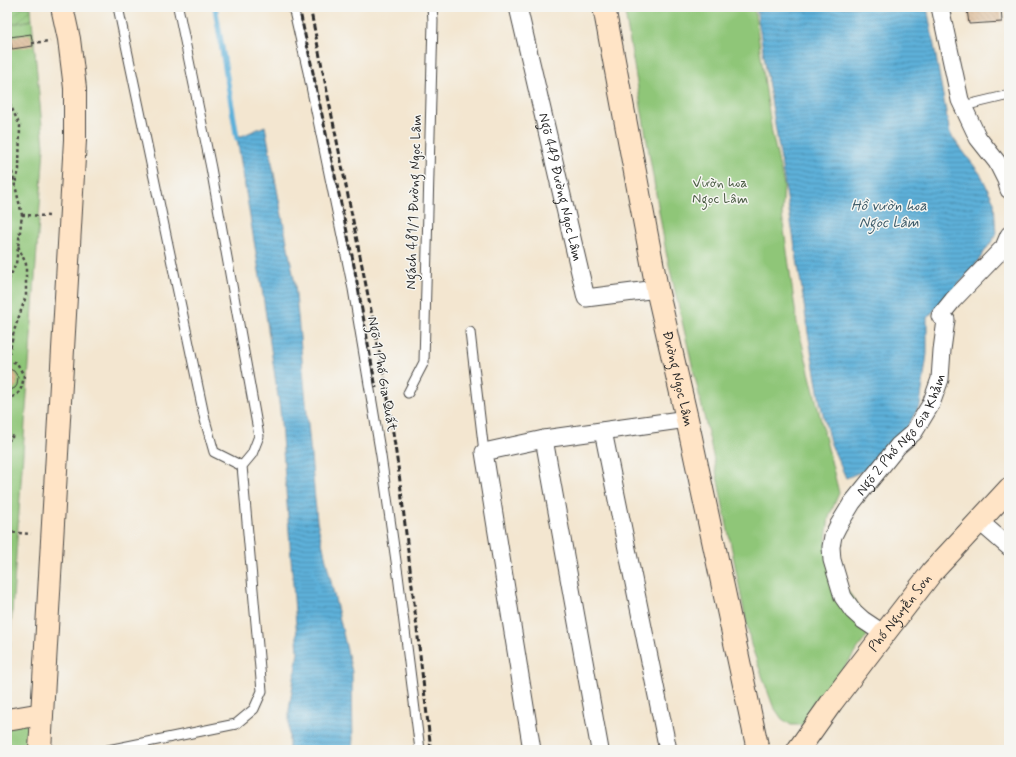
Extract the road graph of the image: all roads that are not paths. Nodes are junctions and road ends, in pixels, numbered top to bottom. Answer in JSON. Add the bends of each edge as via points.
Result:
{"nodes":[{"id":1,"x":62,"y":7,"type":"edge"},
{"id":2,"x":118,"y":7,"type":"edge"},
{"id":3,"x":178,"y":7,"type":"edge"},
{"id":4,"x":294,"y":7,"type":"edge"},
{"id":5,"x":432,"y":7,"type":"edge"},
{"id":6,"x":518,"y":7,"type":"edge"},
{"id":7,"x":604,"y":7,"type":"edge"},
{"id":8,"x":940,"y":7,"type":"edge"},
{"id":9,"x":1009,"y":95,"type":"edge"},
{"id":10,"x":963,"y":106,"type":"junction"},
{"id":11,"x":1009,"y":190,"type":"edge"},
{"id":12,"x":1009,"y":235,"type":"edge"},
{"id":13,"x":656,"y":288,"type":"junction"},
{"id":14,"x":470,"y":332,"type":"dead end"},
{"id":15,"x":408,"y":393,"type":"dead end"},
{"id":16,"x":687,"y":419,"type":"junction"},
{"id":17,"x":603,"y":431,"type":"junction"},
{"id":18,"x":544,"y":439,"type":"junction"},
{"id":19,"x":484,"y":452,"type":"junction"},
{"id":20,"x":242,"y":466,"type":"junction"},
{"id":21,"x":1009,"y":489,"type":"edge"},
{"id":22,"x":979,"y":521,"type":"junction"},
{"id":23,"x":1008,"y":546,"type":"edge"},
{"id":24,"x":884,"y":634,"type":"junction"},
{"id":25,"x":42,"y":714,"type":"junction"},
{"id":26,"x":7,"y":720,"type":"edge"},
{"id":27,"x":759,"y":749,"type":"edge"},
{"id":28,"x":798,"y":749,"type":"edge"},
{"id":29,"x":40,"y":750,"type":"edge"},
{"id":30,"x":108,"y":750,"type":"edge"},
{"id":31,"x":420,"y":750,"type":"edge"},
{"id":32,"x":532,"y":750,"type":"edge"},
{"id":33,"x":600,"y":750,"type":"edge"},
{"id":34,"x":668,"y":750,"type":"edge"}],
"edges":[{"from":1,"to":25,"type":"street","via":[[69,39],[74,88],[75,140]]},
{"from":2,"to":20,"type":"lane","via":[[205,420],[214,452]]},
{"from":3,"to":20,"type":"lane","via":[[258,436],[252,454]]},
{"from":4,"to":31,"type":"lane","name":"Ngõ 1 Phố Gia Quất","via":[[353,289],[383,471]]},
{"from":5,"to":15,"type":"lane","name":"Ngách 481/1 Đường Ngọc Lâm","via":[[424,362]]},
{"from":6,"to":13,"type":"street","name":"Ngõ 449 Đường Ngọc Lâm","via":[[586,298]]},
{"from":7,"to":13,"type":"street","name":"Đường Ngọc Lâm"},
{"from":8,"to":10,"type":"street"},
{"from":9,"to":10,"type":"lane"},
{"from":10,"to":11,"type":"street","via":[[978,138],[997,162]]},
{"from":12,"to":24,"type":"street","name":"Ngõ 2 Phố Ngô Gia Khảm","via":[[1004,247],[952,300],[940,316],[946,320],[940,379],[930,404],[914,432],[898,446],[852,503],[833,536],[832,560],[844,596],[862,620]]},
{"from":13,"to":16,"type":"street","name":"Đường Ngọc Lâm"},
{"from":14,"to":19,"type":"lane"},
{"from":16,"to":17,"type":"street"},
{"from":16,"to":27,"type":"street","name":"Đường Ngọc Lâm"},
{"from":17,"to":18,"type":"street"},
{"from":17,"to":34,"type":"street"},
{"from":18,"to":19,"type":"street"},
{"from":18,"to":33,"type":"street"},
{"from":19,"to":32,"type":"street"},
{"from":20,"to":30,"type":"lane","via":[[262,691],[254,709],[236,724]]},
{"from":21,"to":22,"type":"street","name":"Phố Nguyễn Sơn"},
{"from":22,"to":23,"type":"street"},
{"from":22,"to":24,"type":"street","name":"Phố Nguyễn Sơn","via":[[932,572]]},
{"from":24,"to":28,"type":"street","name":"Phố Nguyễn Sơn"},
{"from":25,"to":26,"type":"street"},
{"from":25,"to":29,"type":"street"}]}
